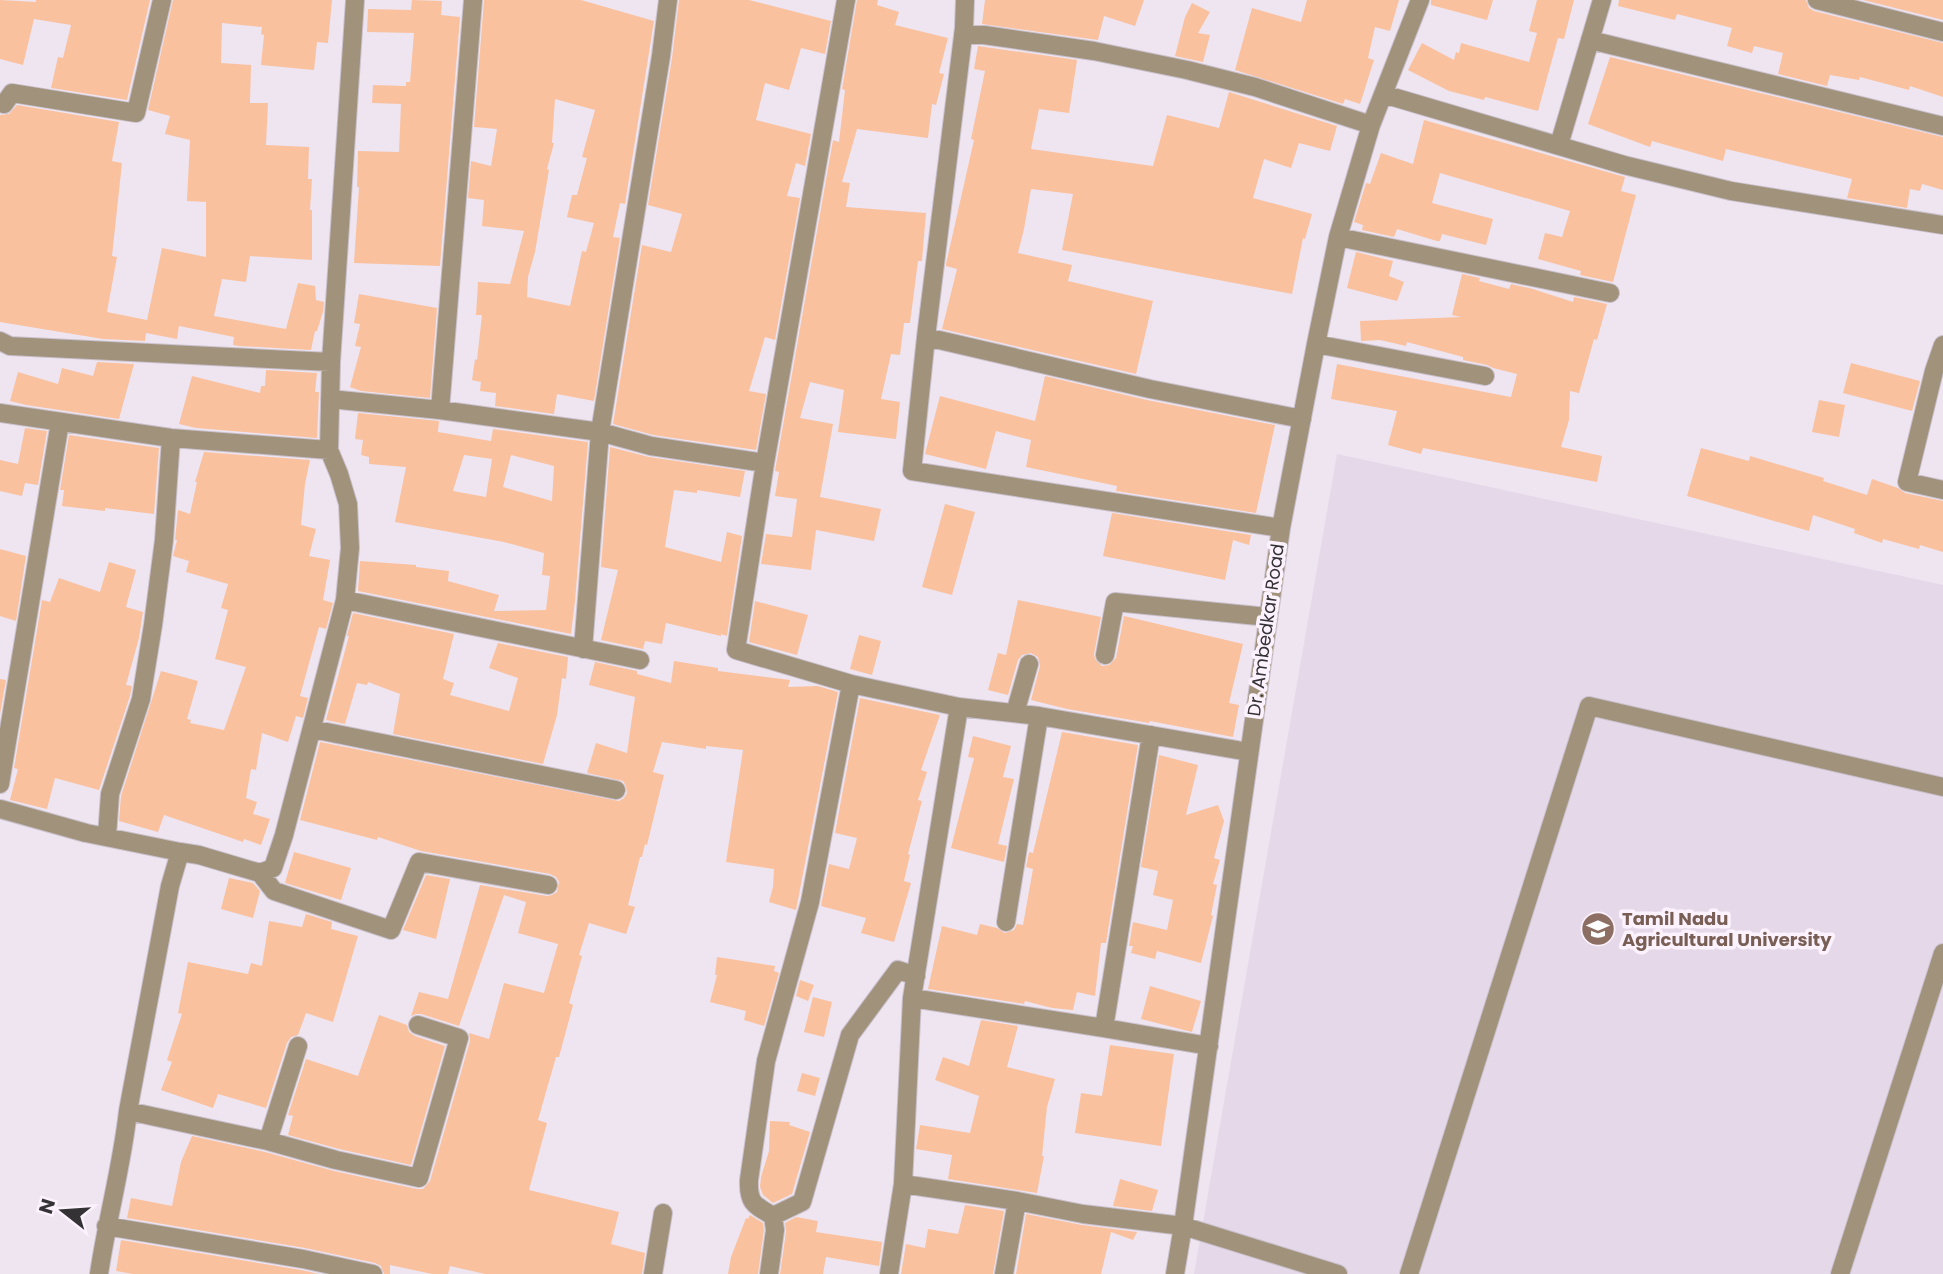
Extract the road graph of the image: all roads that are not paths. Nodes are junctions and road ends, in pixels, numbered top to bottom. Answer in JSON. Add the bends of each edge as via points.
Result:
{"nodes":[{"id":1,"x":162,"y":0,"type":"edge"},
{"id":2,"x":355,"y":0,"type":"edge"},
{"id":3,"x":473,"y":0,"type":"edge"},
{"id":4,"x":668,"y":0,"type":"edge"},
{"id":5,"x":846,"y":0,"type":"edge"},
{"id":6,"x":965,"y":0,"type":"edge"},
{"id":7,"x":1420,"y":0,"type":"edge"},
{"id":8,"x":1602,"y":0,"type":"edge"},
{"id":9,"x":1818,"y":0,"type":"edge"},
{"id":10,"x":1943,"y":32,"type":"edge"},
{"id":11,"x":963,"y":35,"type":"junction"},
{"id":12,"x":1590,"y":40,"type":"junction"},
{"id":13,"x":1383,"y":94,"type":"junction"},
{"id":14,"x":0,"y":103,"type":"edge"},
{"id":15,"x":1371,"y":125,"type":"junction"},
{"id":16,"x":1943,"y":126,"type":"edge"},
{"id":17,"x":1559,"y":145,"type":"junction"},
{"id":18,"x":1943,"y":225,"type":"edge"},
{"id":19,"x":1338,"y":237,"type":"junction"},
{"id":20,"x":1609,"y":293,"type":"dead end"},
{"id":21,"x":926,"y":337,"type":"junction"},
{"id":22,"x":0,"y":341,"type":"edge"},
{"id":23,"x":1316,"y":344,"type":"junction"},
{"id":24,"x":1943,"y":345,"type":"edge"},
{"id":25,"x":331,"y":362,"type":"junction"},
{"id":26,"x":1485,"y":376,"type":"dead end"},
{"id":27,"x":330,"y":399,"type":"junction"},
{"id":28,"x":440,"y":410,"type":"junction"},
{"id":29,"x":0,"y":413,"type":"edge"},
{"id":30,"x":1302,"y":419,"type":"junction"},
{"id":31,"x":60,"y":422,"type":"junction"},
{"id":32,"x":600,"y":432,"type":"junction"},
{"id":33,"x":172,"y":438,"type":"junction"},
{"id":34,"x":329,"y":450,"type":"junction"},
{"id":35,"x":765,"y":463,"type":"junction"},
{"id":36,"x":1943,"y":490,"type":"edge"},
{"id":37,"x":1281,"y":528,"type":"junction"},
{"id":38,"x":345,"y":600,"type":"junction"},
{"id":39,"x":1268,"y":617,"type":"junction"},
{"id":40,"x":583,"y":649,"type":"junction"},
{"id":41,"x":1105,"y":654,"type":"dead end"},
{"id":42,"x":640,"y":660,"type":"dead end"},
{"id":43,"x":1029,"y":664,"type":"dead end"},
{"id":44,"x":852,"y":684,"type":"junction"},
{"id":45,"x":959,"y":706,"type":"junction"},
{"id":46,"x":1015,"y":713,"type":"junction"},
{"id":47,"x":1039,"y":716,"type":"junction"},
{"id":48,"x":312,"y":729,"type":"junction"},
{"id":49,"x":1151,"y":735,"type":"junction"},
{"id":50,"x":1249,"y":752,"type":"junction"},
{"id":51,"x":0,"y":784,"type":"edge"},
{"id":52,"x":1943,"y":787,"type":"edge"},
{"id":53,"x":616,"y":790,"type":"dead end"},
{"id":54,"x":0,"y":809,"type":"edge"},
{"id":55,"x":107,"y":836,"type":"junction"},
{"id":56,"x":180,"y":852,"type":"junction"},
{"id":57,"x":260,"y":873,"type":"junction"},
{"id":58,"x":548,"y":885,"type":"dead end"},
{"id":59,"x":1006,"y":922,"type":"dead end"},
{"id":60,"x":1943,"y":953,"type":"edge"},
{"id":61,"x":916,"y":976,"type":"junction"},
{"id":62,"x":912,"y":998,"type":"junction"},
{"id":63,"x":418,"y":1025,"type":"dead end"},
{"id":64,"x":1104,"y":1028,"type":"junction"},
{"id":65,"x":298,"y":1046,"type":"dead end"},
{"id":66,"x":1209,"y":1046,"type":"junction"},
{"id":67,"x":128,"y":1111,"type":"junction"},
{"id":68,"x":268,"y":1141,"type":"junction"},
{"id":69,"x":903,"y":1184,"type":"junction"},
{"id":70,"x":1017,"y":1201,"type":"junction"},
{"id":71,"x":663,"y":1213,"type":"dead end"},
{"id":72,"x":773,"y":1216,"type":"junction"},
{"id":73,"x":107,"y":1226,"type":"junction"},
{"id":74,"x":1183,"y":1226,"type":"junction"},
{"id":75,"x":302,"y":1266,"type":"edge"},
{"id":76,"x":99,"y":1274,"type":"edge"},
{"id":77,"x":373,"y":1274,"type":"edge"},
{"id":78,"x":653,"y":1274,"type":"edge"},
{"id":79,"x":769,"y":1274,"type":"edge"},
{"id":80,"x":889,"y":1274,"type":"edge"},
{"id":81,"x":1004,"y":1274,"type":"edge"},
{"id":82,"x":1175,"y":1274,"type":"edge"},
{"id":83,"x":1338,"y":1274,"type":"edge"},
{"id":84,"x":1409,"y":1274,"type":"edge"},
{"id":85,"x":1840,"y":1274,"type":"edge"}],
"edges":[{"from":1,"to":14,"type":"street","via":[[136,113],[12,93]]},
{"from":2,"to":25,"type":"street"},
{"from":3,"to":28,"type":"street"},
{"from":4,"to":32,"type":"street"},
{"from":5,"to":35,"type":"street"},
{"from":6,"to":11,"type":"street"},
{"from":7,"to":13,"type":"street","name":"Dr. Ambedkar Road"},
{"from":8,"to":12,"type":"street"},
{"from":9,"to":10,"type":"street"},
{"from":11,"to":15,"type":"street","via":[[1094,51],[1187,70]]},
{"from":11,"to":21,"type":"street"},
{"from":12,"to":16,"type":"street"},
{"from":12,"to":17,"type":"street"},
{"from":13,"to":15,"type":"street","name":"Dr. Ambedkar Road"},
{"from":13,"to":17,"type":"street"},
{"from":15,"to":19,"type":"street","name":"Dr. Ambedkar Road"},
{"from":17,"to":18,"type":"street","via":[[1731,191]]},
{"from":19,"to":20,"type":"street"},
{"from":19,"to":23,"type":"street","name":"Dr. Ambedkar Road"},
{"from":21,"to":30,"type":"street"},
{"from":21,"to":37,"type":"street","via":[[912,471]]},
{"from":22,"to":25,"type":"street","via":[[10,346]]},
{"from":23,"to":26,"type":"street"},
{"from":23,"to":30,"type":"street","name":"Dr. Ambedkar Road"},
{"from":24,"to":36,"type":"street","via":[[1907,482]]},
{"from":25,"to":27,"type":"street"},
{"from":27,"to":28,"type":"street"},
{"from":27,"to":34,"type":"street"},
{"from":28,"to":32,"type":"street"},
{"from":29,"to":31,"type":"street"},
{"from":30,"to":37,"type":"street","name":"Dr. Ambedkar Road"},
{"from":31,"to":33,"type":"street"},
{"from":31,"to":51,"type":"street"},
{"from":32,"to":35,"type":"street","via":[[651,446]]},
{"from":32,"to":40,"type":"street"},
{"from":33,"to":34,"type":"street"},
{"from":33,"to":55,"type":"street","via":[[164,540],[141,699],[110,794]]},
{"from":34,"to":38,"type":"street","via":[[348,504]]},
{"from":35,"to":44,"type":"street","via":[[736,650]]},
{"from":37,"to":39,"type":"street","name":"Dr. Ambedkar Road"},
{"from":38,"to":40,"type":"street"},
{"from":38,"to":48,"type":"street"},
{"from":39,"to":41,"type":"street","via":[[1115,602]]},
{"from":39,"to":50,"type":"street","name":"Dr. Ambedkar Road"},
{"from":40,"to":42,"type":"street"},
{"from":43,"to":46,"type":"street"},
{"from":44,"to":45,"type":"street"},
{"from":44,"to":72,"type":"street","via":[[810,902],[766,1061],[748,1195],[754,1205]]},
{"from":45,"to":46,"type":"street"},
{"from":45,"to":61,"type":"street"},
{"from":46,"to":47,"type":"street"},
{"from":47,"to":49,"type":"street"},
{"from":47,"to":59,"type":"street"},
{"from":48,"to":53,"type":"street"},
{"from":48,"to":57,"type":"street","via":[[273,868]]},
{"from":49,"to":50,"type":"street"},
{"from":49,"to":64,"type":"street"},
{"from":50,"to":66,"type":"street","name":"Dr. Ambedkar Road"},
{"from":52,"to":84,"type":"street","via":[[1588,706]]},
{"from":54,"to":55,"type":"street"},
{"from":55,"to":56,"type":"street"},
{"from":56,"to":57,"type":"street"},
{"from":56,"to":67,"type":"street"},
{"from":57,"to":58,"type":"street","via":[[274,891],[391,930],[419,862]]},
{"from":60,"to":85,"type":"street"},
{"from":61,"to":62,"type":"street"},
{"from":61,"to":72,"type":"street","via":[[898,970],[849,1035],[802,1202]]},
{"from":62,"to":64,"type":"street"},
{"from":62,"to":69,"type":"street"},
{"from":63,"to":68,"type":"street","via":[[459,1038],[419,1178]]},
{"from":64,"to":66,"type":"street"},
{"from":65,"to":68,"type":"street"},
{"from":66,"to":74,"type":"street","name":"Dr. Ambedkar Road"},
{"from":67,"to":68,"type":"street"},
{"from":67,"to":73,"type":"street"},
{"from":69,"to":70,"type":"street"},
{"from":69,"to":80,"type":"street"},
{"from":70,"to":74,"type":"street"},
{"from":70,"to":81,"type":"street"},
{"from":71,"to":78,"type":"street"},
{"from":72,"to":79,"type":"street"},
{"from":73,"to":75,"type":"street"},
{"from":73,"to":76,"type":"street"},
{"from":74,"to":82,"type":"street","name":"Dr. Ambedkar Road"},
{"from":74,"to":83,"type":"street"},
{"from":75,"to":77,"type":"street"}]}
